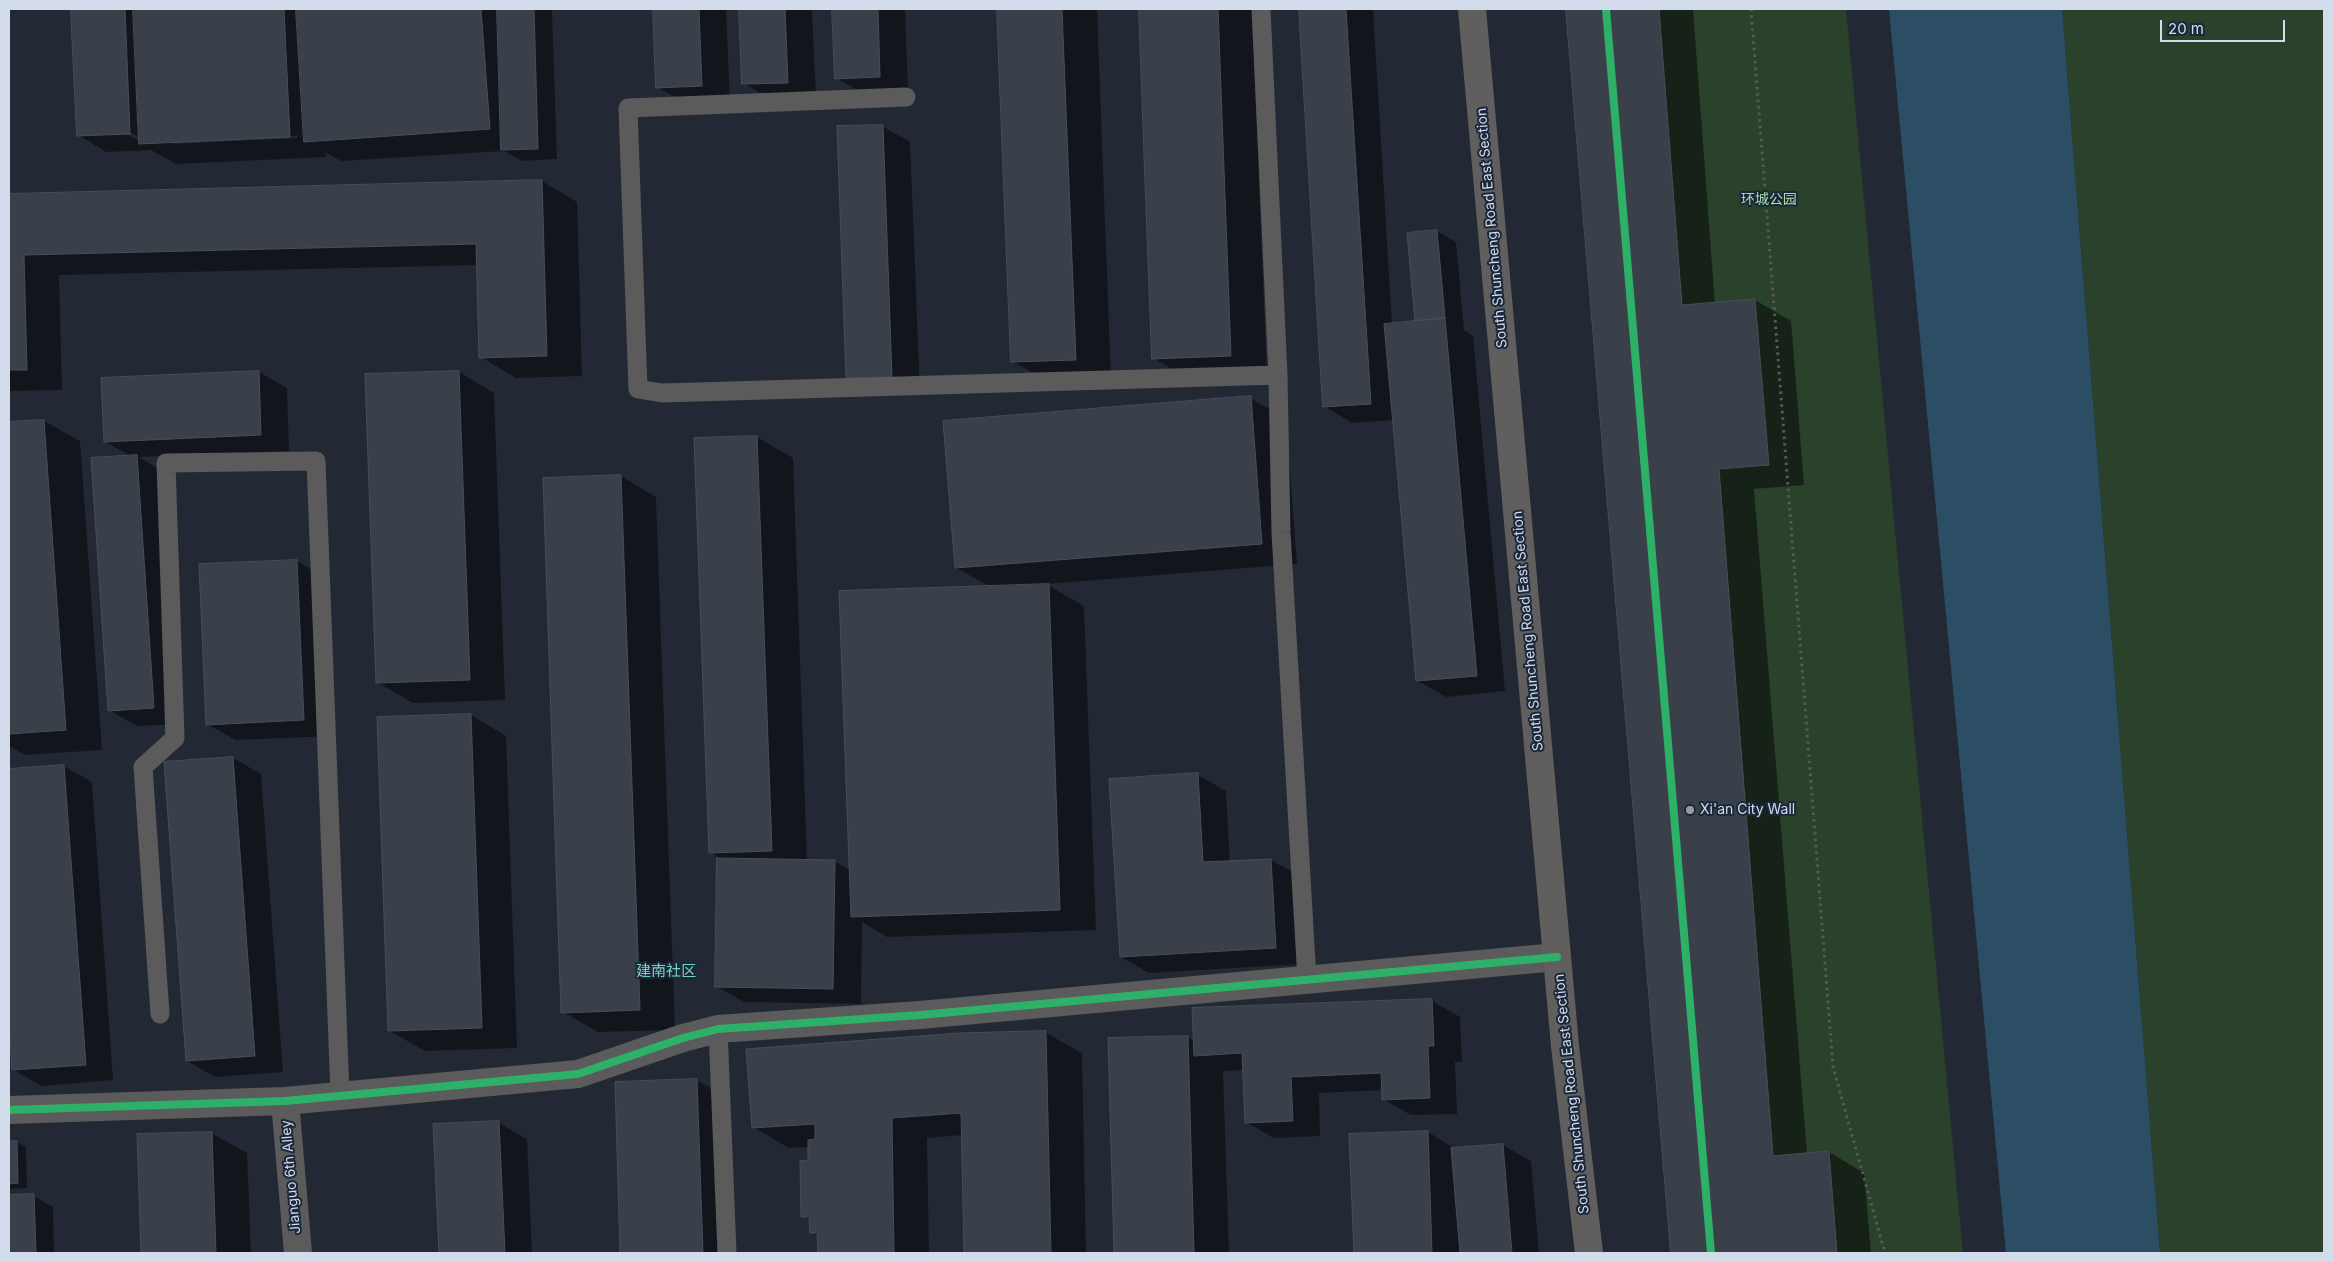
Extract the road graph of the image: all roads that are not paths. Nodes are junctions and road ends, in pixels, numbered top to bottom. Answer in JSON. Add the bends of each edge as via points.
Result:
{"nodes":[{"id":1,"x":1261,"y":9,"type":"edge"},
{"id":2,"x":1472,"y":9,"type":"edge"},
{"id":3,"x":906,"y":97,"type":"dead end"},
{"id":4,"x":1278,"y":375,"type":"junction"},
{"id":5,"x":1557,"y":957,"type":"junction"},
{"id":6,"x":1307,"y":980,"type":"junction"},
{"id":7,"x":160,"y":1014,"type":"dead end"},
{"id":8,"x":718,"y":1029,"type":"junction"},
{"id":9,"x":340,"y":1095,"type":"junction"},
{"id":10,"x":285,"y":1101,"type":"junction"},
{"id":11,"x":9,"y":1110,"type":"edge"},
{"id":12,"x":298,"y":1253,"type":"edge"},
{"id":13,"x":727,"y":1253,"type":"edge"},
{"id":14,"x":1589,"y":1253,"type":"edge"}],
"edges":[{"from":1,"to":4,"type":"lane"},
{"from":2,"to":5,"type":"street","name":"South Shuncheng Road East Section"},
{"from":3,"to":4,"type":"lane","via":[[628,108],[638,389],[662,393]]},
{"from":4,"to":6,"type":"lane","via":[[1280,533]]},
{"from":5,"to":6,"type":"street"},
{"from":5,"to":14,"type":"street","name":"South Shuncheng Road East Section"},
{"from":6,"to":8,"type":"street","via":[[920,1015]]},
{"from":7,"to":9,"type":"lane","via":[[144,767],[175,738],[166,463],[316,461]]},
{"from":8,"to":9,"type":"street","via":[[578,1074]]},
{"from":8,"to":13,"type":"lane"},
{"from":9,"to":10,"type":"street"},
{"from":10,"to":11,"type":"street"},
{"from":10,"to":12,"type":"street","name":"Jianguo 6th Alley"}]}
